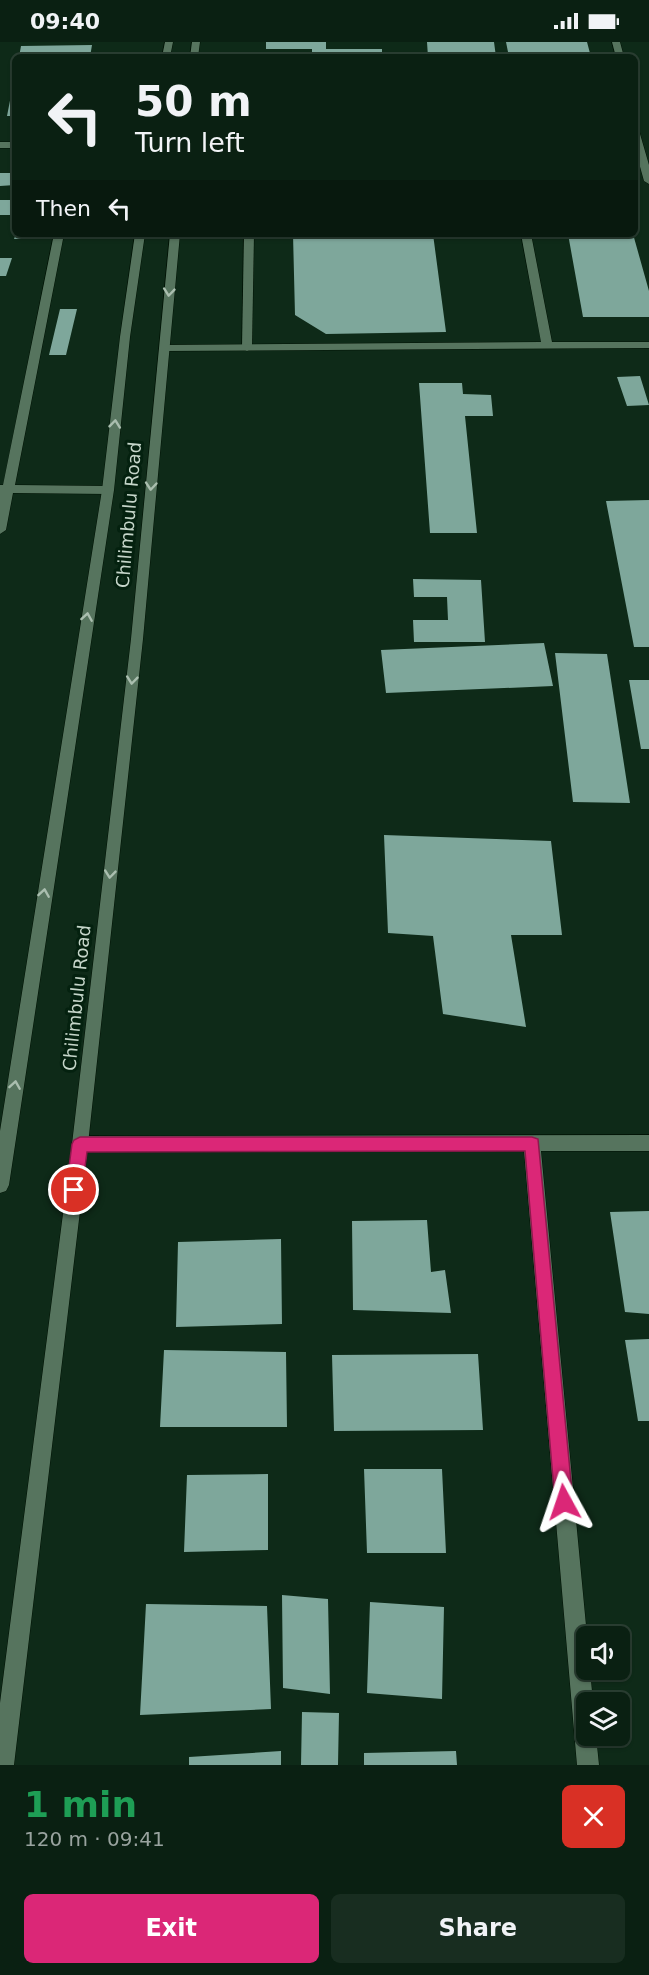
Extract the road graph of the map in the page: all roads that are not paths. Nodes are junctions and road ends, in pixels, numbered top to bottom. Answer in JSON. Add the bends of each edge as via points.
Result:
{"nodes":[{"id":1,"x":638,"y":151,"type":"edge"},
{"id":2,"x":649,"y":181,"type":"edge"},
{"id":3,"x":58,"y":237,"type":"edge"},
{"id":4,"x":140,"y":237,"type":"edge"},
{"id":5,"x":175,"y":237,"type":"edge"},
{"id":6,"x":249,"y":237,"type":"edge"},
{"id":7,"x":527,"y":237,"type":"edge"},
{"id":8,"x":649,"y":345,"type":"edge"},
{"id":9,"x":547,"y":346,"type":"junction"},
{"id":10,"x":164,"y":348,"type":"junction"},
{"id":11,"x":247,"y":348,"type":"junction"},
{"id":12,"x":4,"y":489,"type":"edge"},
{"id":13,"x":108,"y":490,"type":"junction"},
{"id":14,"x":0,"y":530,"type":"edge"},
{"id":15,"x":649,"y":1143,"type":"edge"},
{"id":16,"x":80,"y":1144,"type":"junction"},
{"id":17,"x":532,"y":1144,"type":"junction"},
{"id":18,"x":3,"y":1145,"type":"edge"},
{"id":19,"x":0,"y":1185,"type":"edge"},
{"id":20,"x":3,"y":1765,"type":"edge"},
{"id":21,"x":588,"y":1765,"type":"edge"}],
"edges":[{"from":1,"to":2,"type":"main road"},
{"from":3,"to":12,"type":"main road"},
{"from":13,"to":4,"type":"main road","name":"Chilimbulu Road","one_way":true},
{"from":5,"to":10,"type":"main road","name":"Chilimbulu Road","one_way":true},
{"from":6,"to":11,"type":"main road"},
{"from":7,"to":9,"type":"main road"},
{"from":8,"to":9,"type":"main road"},
{"from":9,"to":11,"type":"main road"},
{"from":10,"to":11,"type":"main road"},
{"from":10,"to":16,"type":"main road","name":"Chilimbulu Road","one_way":true,"via":[[137,639]]},
{"from":12,"to":13,"type":"main road"},
{"from":12,"to":14,"type":"main road"},
{"from":18,"to":13,"type":"main road","name":"Chilimbulu Road","one_way":true},
{"from":15,"to":17,"type":"main road"},
{"from":16,"to":17,"type":"main road"},
{"from":16,"to":20,"type":"main road","name":"Chilimbulu Road"},
{"from":17,"to":21,"type":"main road"},
{"from":18,"to":19,"type":"main road","name":"Chilimbulu Road"}]}
